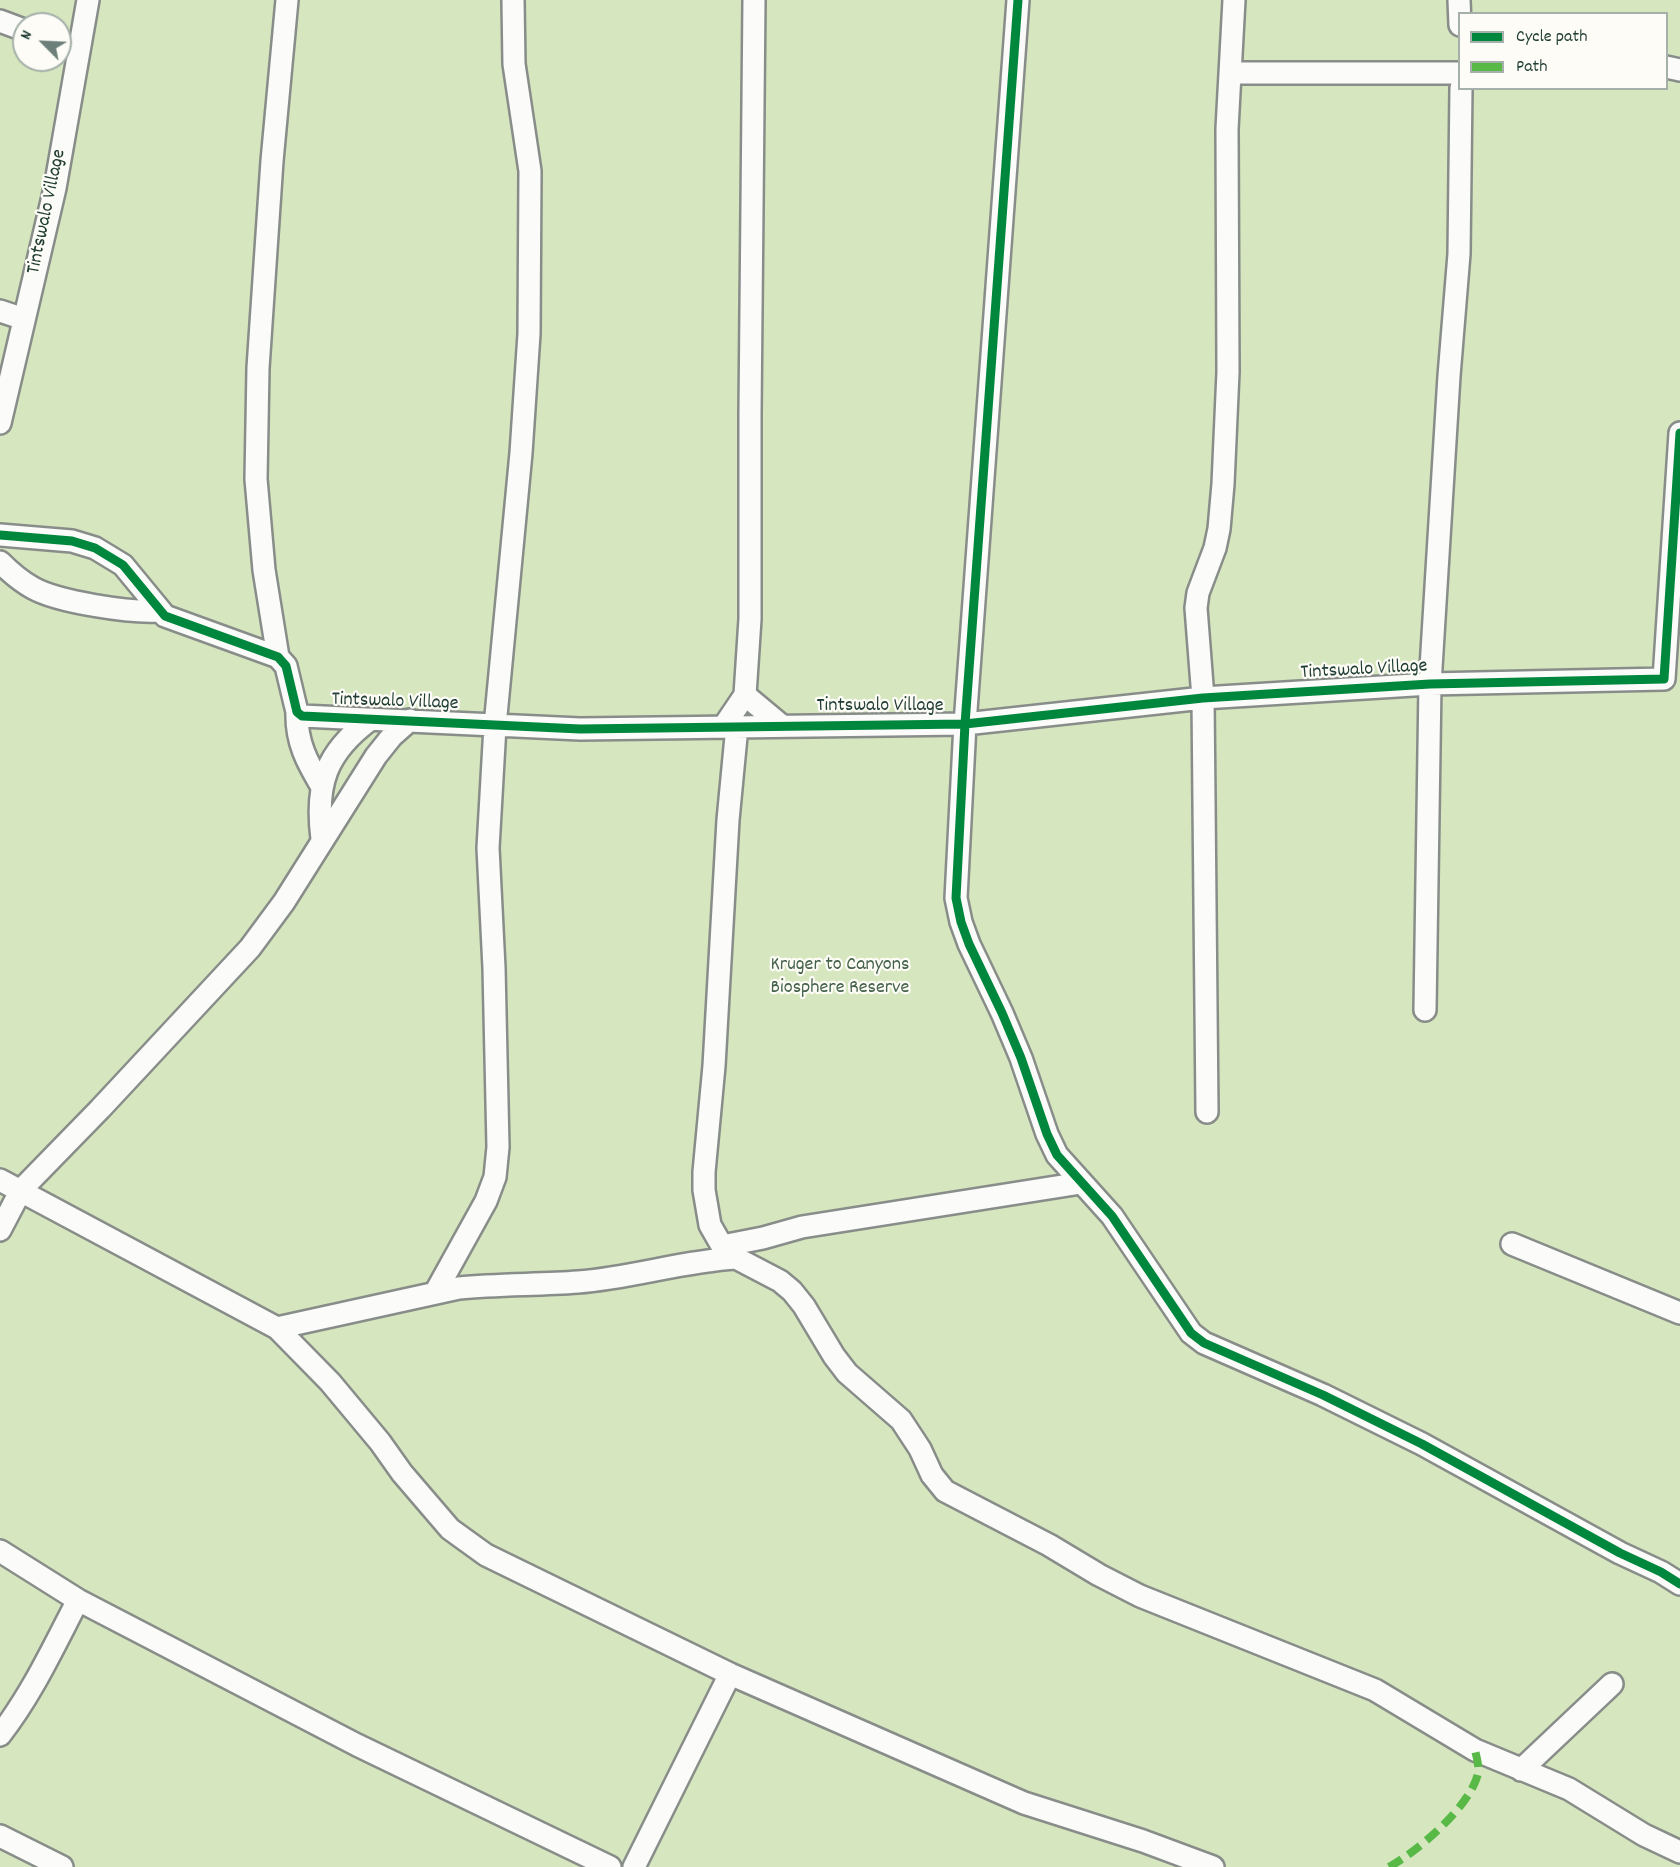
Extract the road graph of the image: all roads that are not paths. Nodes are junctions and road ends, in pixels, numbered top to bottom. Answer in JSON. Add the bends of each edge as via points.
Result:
{"nodes":[{"id":1,"x":88,"y":0,"type":"edge"},
{"id":2,"x":288,"y":0,"type":"edge"},
{"id":3,"x":513,"y":0,"type":"edge"},
{"id":4,"x":754,"y":0,"type":"edge"},
{"id":5,"x":1018,"y":0,"type":"edge"},
{"id":6,"x":1234,"y":0,"type":"edge"},
{"id":7,"x":72,"y":41,"type":"edge"},
{"id":8,"x":67,"y":72,"type":"edge"},
{"id":9,"x":1230,"y":73,"type":"junction"},
{"id":10,"x":1458,"y":73,"type":"edge"},
{"id":11,"x":1461,"y":90,"type":"edge"},
{"id":12,"x":0,"y":311,"type":"edge"},
{"id":13,"x":24,"y":319,"type":"junction"},
{"id":14,"x":0,"y":423,"type":"edge"},
{"id":15,"x":1680,"y":433,"type":"edge"},
{"id":16,"x":0,"y":535,"type":"edge"},
{"id":17,"x":0,"y":562,"type":"edge"},
{"id":18,"x":159,"y":611,"type":"junction"},
{"id":19,"x":278,"y":657,"type":"junction"},
{"id":20,"x":1672,"y":680,"type":"edge"},
{"id":21,"x":1430,"y":684,"type":"junction"},
{"id":22,"x":745,"y":695,"type":"junction"},
{"id":23,"x":1203,"y":698,"type":"junction"},
{"id":24,"x":297,"y":712,"type":"junction"},
{"id":25,"x":371,"y":719,"type":"junction"},
{"id":26,"x":410,"y":720,"type":"junction"},
{"id":27,"x":964,"y":724,"type":"junction"},
{"id":28,"x":781,"y":725,"type":"junction"},
{"id":29,"x":495,"y":726,"type":"junction"},
{"id":30,"x":730,"y":726,"type":"junction"},
{"id":31,"x":322,"y":787,"type":"junction"},
{"id":32,"x":322,"y":839,"type":"junction"},
{"id":33,"x":1425,"y":1011,"type":"dead end"},
{"id":34,"x":1207,"y":1112,"type":"dead end"},
{"id":35,"x":0,"y":1180,"type":"edge"},
{"id":36,"x":1081,"y":1183,"type":"junction"},
{"id":37,"x":21,"y":1190,"type":"junction"},
{"id":38,"x":0,"y":1230,"type":"edge"},
{"id":39,"x":1512,"y":1244,"type":"dead end"},
{"id":40,"x":729,"y":1252,"type":"junction"},
{"id":41,"x":435,"y":1293,"type":"junction"},
{"id":42,"x":1680,"y":1313,"type":"edge"},
{"id":43,"x":277,"y":1328,"type":"junction"},
{"id":44,"x":0,"y":1551,"type":"edge"},
{"id":45,"x":1680,"y":1584,"type":"edge"},
{"id":46,"x":78,"y":1600,"type":"junction"},
{"id":47,"x":730,"y":1674,"type":"junction"},
{"id":48,"x":1612,"y":1684,"type":"dead end"},
{"id":49,"x":0,"y":1735,"type":"edge"},
{"id":50,"x":1521,"y":1770,"type":"junction"},
{"id":51,"x":0,"y":1836,"type":"edge"},
{"id":52,"x":1680,"y":1852,"type":"edge"},
{"id":53,"x":62,"y":1867,"type":"edge"},
{"id":54,"x":610,"y":1867,"type":"edge"},
{"id":55,"x":634,"y":1867,"type":"edge"},
{"id":56,"x":1213,"y":1867,"type":"edge"}],
"edges":[{"from":1,"to":7,"type":"street","name":"Tintswalo Village"},
{"from":2,"to":19,"type":"street","via":[[259,345],[256,468],[264,570]]},
{"from":3,"to":29,"type":"street","via":[[514,64],[530,171],[529,334]]},
{"from":4,"to":22,"type":"street","via":[[750,619]]},
{"from":5,"to":27,"type":"street"},
{"from":6,"to":9,"type":"street"},
{"from":8,"to":13,"type":"street","name":"Tintswalo Village","via":[[55,188]]},
{"from":9,"to":10,"type":"street"},
{"from":9,"to":23,"type":"street","via":[[1228,372],[1219,529],[1196,601]]},
{"from":11,"to":21,"type":"street","via":[[1459,254]]},
{"from":12,"to":13,"type":"street"},
{"from":13,"to":14,"type":"street","name":"Tintswalo Village"},
{"from":15,"to":20,"type":"street","name":"Tintswalo Village"},
{"from":16,"to":18,"type":"street","via":[[72,541],[95,548],[123,565]]},
{"from":17,"to":18,"type":"street","via":[[33,588],[51,596],[119,609]]},
{"from":18,"to":19,"type":"street","via":[[172,620]]},
{"from":19,"to":24,"type":"street","via":[[286,666]]},
{"from":20,"to":21,"type":"street","name":"Tintswalo Village"},
{"from":21,"to":23,"type":"street","name":"Tintswalo Village"},
{"from":21,"to":33,"type":"street"},
{"from":22,"to":28,"type":"street"},
{"from":22,"to":30,"type":"street"},
{"from":23,"to":27,"type":"street","name":"Tintswalo Village"},
{"from":23,"to":34,"type":"street"},
{"from":24,"to":25,"type":"street","name":"Tintswalo Village","via":[[312,718]]},
{"from":24,"to":31,"type":"street","via":[[296,730],[302,748]]},
{"from":25,"to":26,"type":"street","name":"Tintswalo Village"},
{"from":25,"to":31,"type":"street","via":[[350,735],[336,753]]},
{"from":26,"to":29,"type":"street","name":"Tintswalo Village"},
{"from":26,"to":32,"type":"street","via":[[376,756]]},
{"from":27,"to":28,"type":"street","name":"Tintswalo Village"},
{"from":27,"to":36,"type":"street","via":[[956,867],[961,922],[1033,1087],[1047,1134],[1057,1155]]},
{"from":28,"to":30,"type":"street","name":"Tintswalo Village"},
{"from":29,"to":30,"type":"street","name":"Tintswalo Village"},
{"from":29,"to":41,"type":"street","via":[[488,848],[497,1170],[486,1201]]},
{"from":30,"to":40,"type":"street","via":[[714,1066],[704,1172],[710,1225]]},
{"from":31,"to":32,"type":"street"},
{"from":32,"to":37,"type":"street","via":[[284,902],[250,948]]},
{"from":35,"to":37,"type":"street"},
{"from":36,"to":40,"type":"street","via":[[802,1227]]},
{"from":36,"to":45,"type":"street","via":[[1112,1216],[1182,1321],[1204,1343],[1422,1444]]},
{"from":37,"to":38,"type":"street"},
{"from":37,"to":43,"type":"street"},
{"from":39,"to":42,"type":"street"},
{"from":40,"to":41,"type":"street","via":[[646,1272],[578,1282],[488,1285]]},
{"from":40,"to":50,"type":"street","via":[[792,1291],[848,1373],[904,1424],[945,1491],[1140,1596],[1375,1690],[1474,1750]]},
{"from":41,"to":43,"type":"street"},
{"from":43,"to":47,"type":"street","via":[[330,1382],[450,1529],[486,1555]]},
{"from":44,"to":46,"type":"street"},
{"from":46,"to":49,"type":"street","via":[[44,1667]]},
{"from":46,"to":54,"type":"street","via":[[357,1745]]},
{"from":47,"to":55,"type":"street"},
{"from":47,"to":56,"type":"street","via":[[1024,1803]]},
{"from":48,"to":50,"type":"street"},
{"from":50,"to":52,"type":"street","via":[[1569,1789]]},
{"from":51,"to":53,"type":"street"}]}
